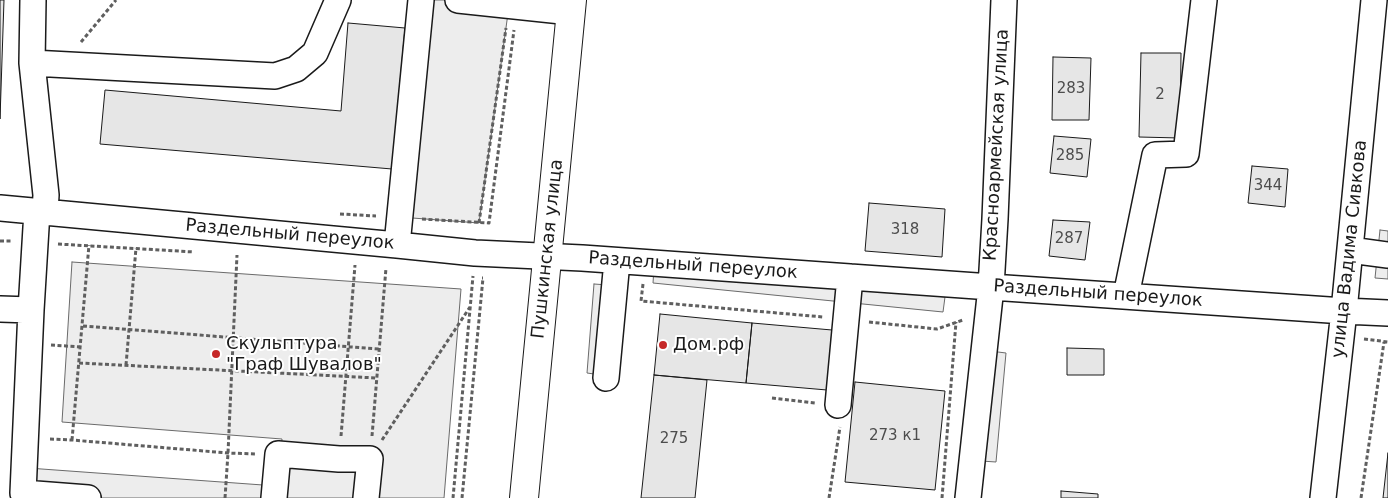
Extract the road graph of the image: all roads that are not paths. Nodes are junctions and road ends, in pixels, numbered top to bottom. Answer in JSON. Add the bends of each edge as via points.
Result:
{"nodes":[{"id":1,"x":33,"y":0,"type":"edge"},
{"id":2,"x":338,"y":0,"type":"edge"},
{"id":3,"x":421,"y":0,"type":"edge"},
{"id":4,"x":458,"y":0,"type":"edge"},
{"id":5,"x":1004,"y":0,"type":"edge"},
{"id":6,"x":1204,"y":0,"type":"edge"},
{"id":7,"x":1374,"y":0,"type":"edge"},
{"id":8,"x":571,"y":6,"type":"edge"},
{"id":9,"x":32,"y":63,"type":"junction"},
{"id":10,"x":0,"y":208,"type":"edge"},
{"id":11,"x":41,"y":211,"type":"junction"},
{"id":12,"x":397,"y":245,"type":"junction"},
{"id":13,"x":1350,"y":250,"type":"junction"},
{"id":14,"x":1388,"y":255,"type":"edge"},
{"id":15,"x":547,"y":256,"type":"junction"},
{"id":16,"x":617,"y":261,"type":"junction"},
{"id":17,"x":850,"y":277,"type":"junction"},
{"id":18,"x":990,"y":287,"type":"junction"},
{"id":19,"x":1126,"y":296,"type":"junction"},
{"id":20,"x":0,"y":309,"type":"edge"},
{"id":21,"x":31,"y":310,"type":"junction"},
{"id":22,"x":1344,"y":311,"type":"junction"},
{"id":23,"x":1388,"y":313,"type":"edge"},
{"id":24,"x":606,"y":378,"type":"dead end"},
{"id":25,"x":838,"y":405,"type":"road end"},
{"id":26,"x":88,"y":498,"type":"edge"},
{"id":27,"x":274,"y":498,"type":"edge"},
{"id":28,"x":366,"y":498,"type":"edge"},
{"id":29,"x":524,"y":498,"type":"edge"},
{"id":30,"x":968,"y":498,"type":"edge"},
{"id":31,"x":1323,"y":498,"type":"edge"}],
"edges":[{"from":1,"to":9,"type":"street"},
{"from":2,"to":9,"type":"street","via":[[314,53],[296,69],[275,76]]},
{"from":3,"to":12,"type":"street"},
{"from":4,"to":8,"type":"street","via":[[513,6]]},
{"from":5,"to":18,"type":"street","name":"Красноармейская улица"},
{"from":6,"to":19,"type":"street","via":[[1186,154],[1155,155]]},
{"from":7,"to":13,"type":"street","name":"улица Вадима Сивкова"},
{"from":8,"to":15,"type":"main road","name":"Пушкинская улица"},
{"from":9,"to":11,"type":"street","via":[[46,195]]},
{"from":10,"to":11,"type":"street","name":"Раздельный переулок"},
{"from":11,"to":12,"type":"street","name":"Раздельный переулок"},
{"from":11,"to":21,"type":"street","via":[[35,243]]},
{"from":12,"to":15,"type":"street","name":"Раздельный переулок"},
{"from":13,"to":14,"type":"street"},
{"from":13,"to":22,"type":"street","name":"улица Вадима Сивкова"},
{"from":15,"to":16,"type":"street","name":"Раздельный переулок"},
{"from":15,"to":29,"type":"main road","name":"Пушкинская улица"},
{"from":16,"to":17,"type":"street","name":"Раздельный переулок"},
{"from":16,"to":24,"type":"street"},
{"from":17,"to":18,"type":"street","name":"Раздельный переулок"},
{"from":17,"to":25,"type":"street"},
{"from":18,"to":19,"type":"street","name":"Раздельный переулок"},
{"from":18,"to":30,"type":"street","name":"Красноармейская улица"},
{"from":19,"to":22,"type":"street","name":"Раздельный переулок"},
{"from":20,"to":21,"type":"street"},
{"from":21,"to":26,"type":"street","via":[[23,493]]},
{"from":22,"to":23,"type":"street","name":"Раздельный переулок"},
{"from":22,"to":31,"type":"street","name":"улица Вадима Сивкова"},
{"from":27,"to":28,"type":"street","via":[[278,454],[370,459]]}]}
